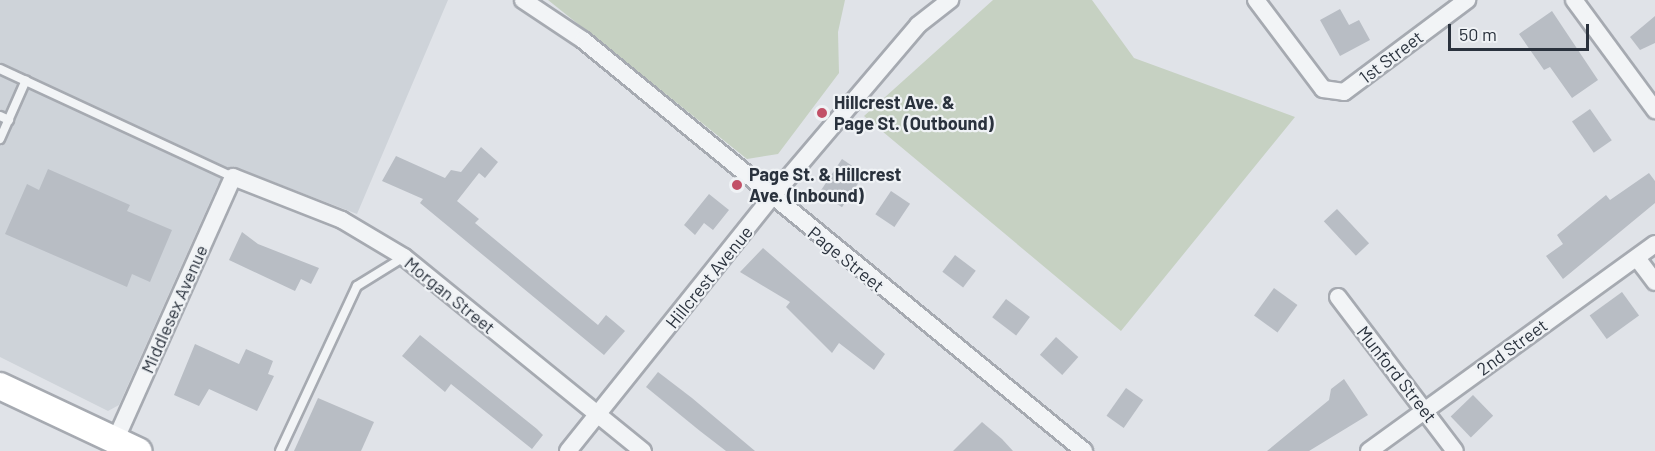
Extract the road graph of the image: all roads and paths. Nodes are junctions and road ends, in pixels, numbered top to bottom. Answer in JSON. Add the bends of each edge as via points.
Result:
{"nodes":[{"id":1,"x":523,"y":0,"type":"edge"},
{"id":2,"x":950,"y":0,"type":"edge"},
{"id":3,"x":1256,"y":0,"type":"edge"},
{"id":4,"x":1467,"y":0,"type":"edge"},
{"id":5,"x":1574,"y":0,"type":"edge"},
{"id":6,"x":0,"y":69,"type":"edge"},
{"id":7,"x":26,"y":80,"type":"junction"},
{"id":8,"x":1655,"y":110,"type":"edge"},
{"id":9,"x":4,"y":118,"type":"edge"},
{"id":10,"x":0,"y":138,"type":"edge"},
{"id":11,"x":233,"y":177,"type":"junction"},
{"id":12,"x":771,"y":198,"type":"junction"},
{"id":13,"x":1655,"y":244,"type":"edge"},
{"id":14,"x":404,"y":257,"type":"junction"},
{"id":15,"x":1637,"y":258,"type":"junction"},
{"id":16,"x":1655,"y":282,"type":"edge"},
{"id":17,"x":1338,"y":297,"type":"dead end"},
{"id":18,"x":0,"y":386,"type":"edge"},
{"id":19,"x":1425,"y":409,"type":"junction"},
{"id":20,"x":598,"y":415,"type":"junction"},
{"id":21,"x":127,"y":446,"type":"edge"},
{"id":22,"x":280,"y":451,"type":"edge"},
{"id":23,"x":568,"y":451,"type":"edge"},
{"id":24,"x":643,"y":451,"type":"edge"},
{"id":25,"x":1084,"y":451,"type":"edge"},
{"id":26,"x":1369,"y":451,"type":"edge"},
{"id":27,"x":1455,"y":451,"type":"edge"}],
"edges":[{"from":1,"to":12,"type":"street","name":"Page Street","via":[[583,40]]},
{"from":2,"to":12,"type":"street","name":"Hillcrest Avenue","via":[[918,25]]},
{"from":3,"to":4,"type":"street","name":"1st Street","via":[[1323,89],[1344,92]]},
{"from":5,"to":8,"type":"street"},
{"from":6,"to":7,"type":"lane"},
{"from":7,"to":9,"type":"lane"},
{"from":7,"to":11,"type":"lane","via":[[61,95],[68,103]]},
{"from":9,"to":10,"type":"lane"},
{"from":11,"to":14,"type":"street","name":"Morgan Street","via":[[342,220]]},
{"from":11,"to":21,"type":"street","name":"Middlesex Avenue"},
{"from":12,"to":20,"type":"street","name":"Hillcrest Avenue"},
{"from":12,"to":25,"type":"street","name":"Page Street"},
{"from":13,"to":15,"type":"street","name":"2nd Street"},
{"from":14,"to":20,"type":"street","name":"Morgan Street"},
{"from":14,"to":22,"type":"lane","via":[[357,286]]},
{"from":15,"to":16,"type":"street"},
{"from":15,"to":19,"type":"street","name":"2nd Street"},
{"from":17,"to":19,"type":"street","name":"Munford Street"},
{"from":18,"to":21,"type":"main road"},
{"from":19,"to":26,"type":"street","name":"2nd Street"},
{"from":19,"to":27,"type":"street","name":"Munford Street"},
{"from":20,"to":23,"type":"street","name":"Hillcrest Avenue"},
{"from":20,"to":24,"type":"street","name":"Morgan Street"}]}
